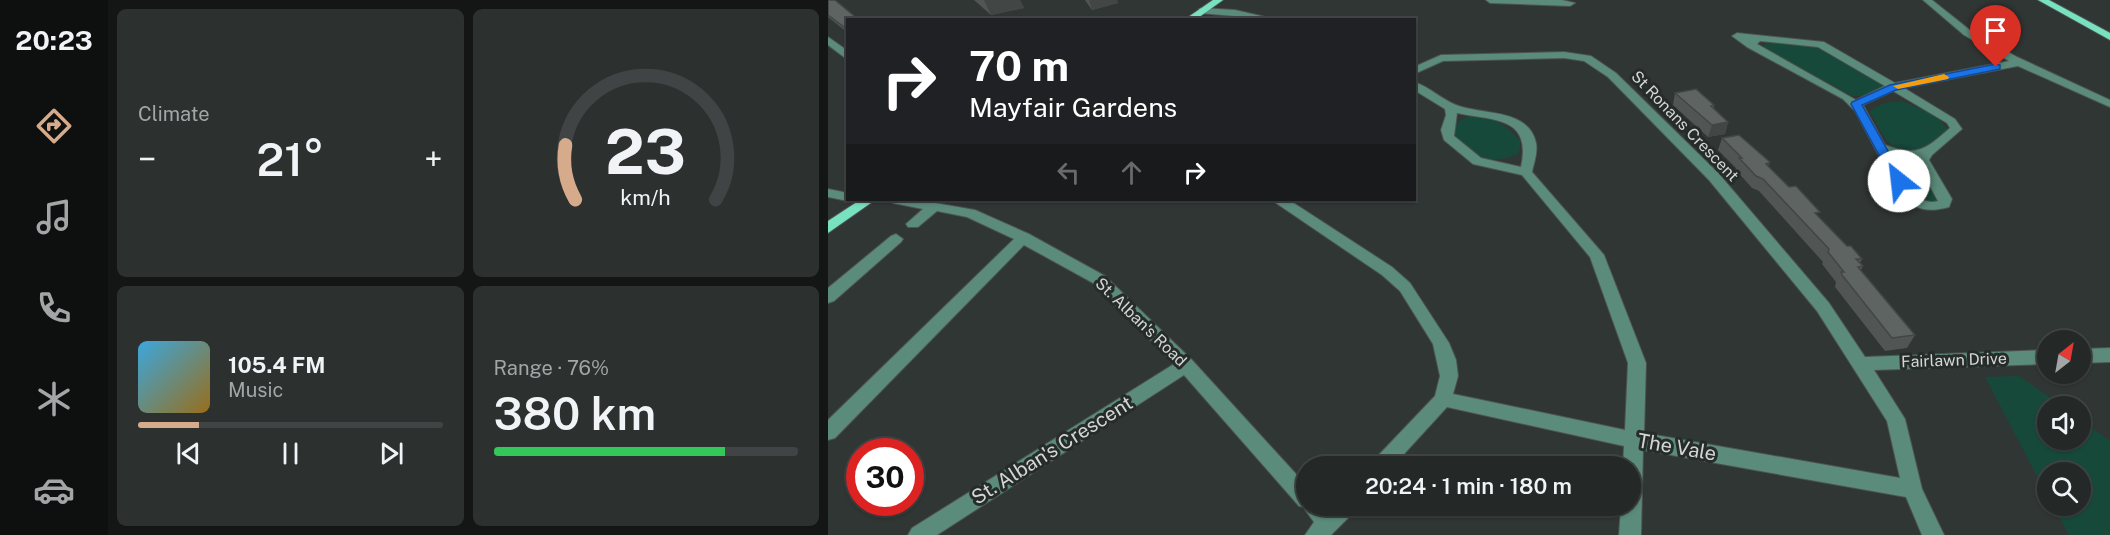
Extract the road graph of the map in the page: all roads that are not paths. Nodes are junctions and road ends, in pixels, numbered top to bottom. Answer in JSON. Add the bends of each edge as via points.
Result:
{"nodes":[{"id":1,"x":1221,"y":0,"type":"edge"},
{"id":2,"x":1491,"y":0,"type":"edge"},
{"id":3,"x":1927,"y":0,"type":"edge"},
{"id":4,"x":2042,"y":0,"type":"edge"},
{"id":5,"x":1570,"y":3,"type":"dead end"},
{"id":6,"x":1202,"y":11,"type":"junction"},
{"id":7,"x":1235,"y":13,"type":"junction"},
{"id":8,"x":1191,"y":18,"type":"edge"},
{"id":9,"x":1250,"y":18,"type":"edge"},
{"id":10,"x":2110,"y":37,"type":"edge"},
{"id":11,"x":828,"y":40,"type":"edge"},
{"id":12,"x":846,"y":55,"type":"edge"},
{"id":13,"x":2019,"y":62,"type":"junction"},
{"id":14,"x":1416,"y":70,"type":"edge"},
{"id":15,"x":1416,"y":86,"type":"edge"},
{"id":16,"x":1893,"y":87,"type":"junction"},
{"id":17,"x":1856,"y":104,"type":"junction"},
{"id":18,"x":2110,"y":104,"type":"edge"},
{"id":19,"x":1450,"y":107,"type":"junction"},
{"id":20,"x":1880,"y":147,"type":"junction"},
{"id":21,"x":1926,"y":154,"type":"junction"},
{"id":22,"x":1526,"y":172,"type":"junction"},
{"id":23,"x":828,"y":193,"type":"edge"},
{"id":24,"x":846,"y":197,"type":"edge"},
{"id":25,"x":867,"y":201,"type":"edge"},
{"id":26,"x":904,"y":201,"type":"edge"},
{"id":27,"x":1282,"y":201,"type":"edge"},
{"id":28,"x":935,"y":206,"type":"junction"},
{"id":29,"x":913,"y":224,"type":"dead end"},
{"id":30,"x":828,"y":228,"type":"edge"},
{"id":31,"x":1024,"y":237,"type":"junction"},
{"id":32,"x":896,"y":239,"type":"dead end"},
{"id":33,"x":828,"y":297,"type":"edge"},
{"id":34,"x":2110,"y":355,"type":"edge"},
{"id":35,"x":2091,"y":356,"type":"edge"},
{"id":36,"x":2037,"y":357,"type":"edge"},
{"id":37,"x":1860,"y":364,"type":"junction"},
{"id":38,"x":1186,"y":365,"type":"junction"},
{"id":39,"x":1443,"y":399,"type":"junction"},
{"id":40,"x":828,"y":432,"type":"edge"},
{"id":41,"x":1635,"y":440,"type":"junction"},
{"id":42,"x":1390,"y":456,"type":"edge"},
{"id":43,"x":1296,"y":488,"type":"edge"},
{"id":44,"x":1912,"y":489,"type":"junction"},
{"id":45,"x":1336,"y":516,"type":"edge"},
{"id":46,"x":1323,"y":529,"type":"edge"},
{"id":47,"x":919,"y":535,"type":"edge"},
{"id":48,"x":1630,"y":535,"type":"edge"},
{"id":49,"x":1933,"y":535,"type":"edge"}],
"edges":[{"from":1,"to":6,"type":"main road"},
{"from":1,"to":7,"type":"street"},
{"from":2,"to":5,"type":"street"},
{"from":3,"to":13,"type":"street","via":[[1956,25]]},
{"from":4,"to":10,"type":"main road"},
{"from":6,"to":7,"type":"street"},
{"from":6,"to":8,"type":"main road"},
{"from":7,"to":9,"type":"street"},
{"from":11,"to":12,"type":"street"},
{"from":13,"to":16,"type":"street"},
{"from":13,"to":18,"type":"street"},
{"from":14,"to":37,"type":"street","name":"St Ronans Crescent","via":[[1449,58],[1564,55],[1587,58],[1600,66],[1714,177],[1822,307]]},
{"from":15,"to":19,"type":"street"},
{"from":16,"to":17,"type":"street"},
{"from":16,"to":17,"type":"street","via":[[1820,44],[1756,42]]},
{"from":16,"to":21,"type":"street","via":[[1956,126]]},
{"from":17,"to":20,"type":"street"},
{"from":19,"to":22,"type":"street","via":[[1448,137],[1462,150],[1477,161]]},
{"from":19,"to":22,"type":"street","via":[[1492,114],[1518,126],[1530,145]]},
{"from":20,"to":21,"type":"street","via":[[1904,155]]},
{"from":20,"to":21,"type":"street","via":[[1908,198],[1923,206],[1938,207],[1945,199],[1924,164]]},
{"from":22,"to":41,"type":"street","via":[[1596,255],[1637,363]]},
{"from":23,"to":24,"type":"street"},
{"from":25,"to":30,"type":"main road"},
{"from":26,"to":28,"type":"street","name":"St. Alban's Road"},
{"from":27,"to":39,"type":"street","via":[[1405,287],[1442,343],[1449,376]]},
{"from":28,"to":29,"type":"street"},
{"from":28,"to":31,"type":"street","name":"St. Alban's Road","via":[[970,213]]},
{"from":31,"to":38,"type":"street","name":"St. Alban's Road","via":[[1100,280]]},
{"from":31,"to":40,"type":"street"},
{"from":32,"to":33,"type":"street"},
{"from":34,"to":35,"type":"street"},
{"from":36,"to":37,"type":"street","name":"Fairlawn Drive"},
{"from":37,"to":44,"type":"street","name":"St Ronans Crescent","via":[[1896,419]]},
{"from":38,"to":43,"type":"street","name":"St. Alban's Road"},
{"from":38,"to":47,"type":"street","name":"St. Alban's Crescent"},
{"from":39,"to":41,"type":"street","name":"The Vale"},
{"from":39,"to":42,"type":"street"},
{"from":41,"to":44,"type":"street","name":"The Vale"},
{"from":41,"to":48,"type":"street"},
{"from":44,"to":49,"type":"street","name":"St Ronans Crescent"},
{"from":45,"to":46,"type":"street"}]}
